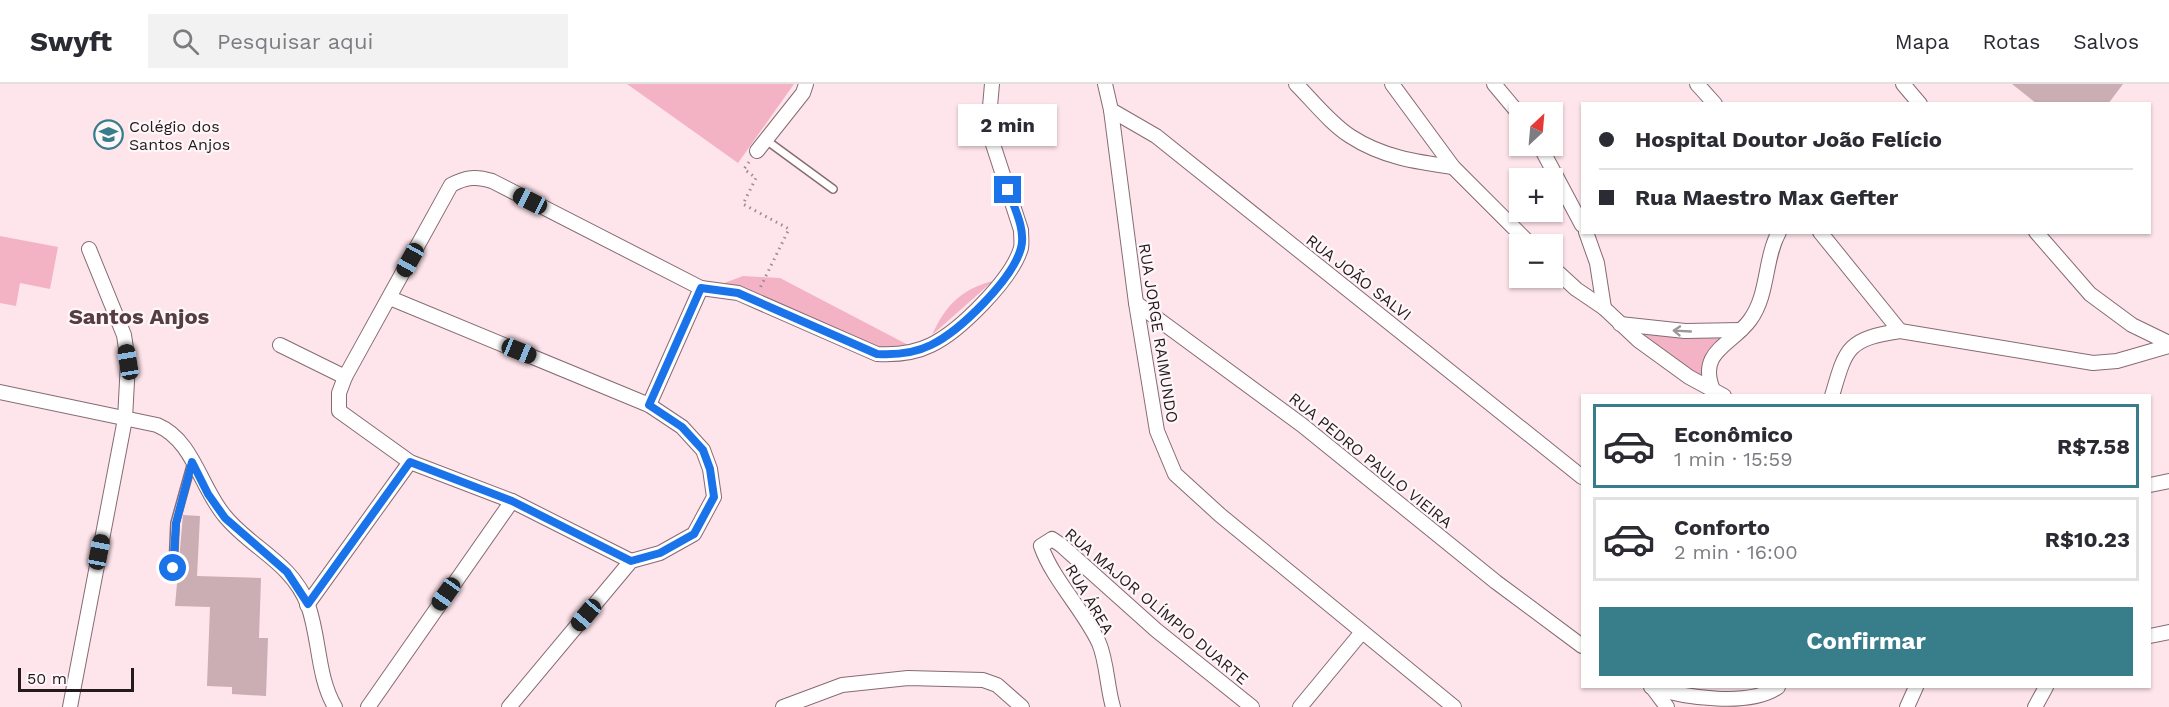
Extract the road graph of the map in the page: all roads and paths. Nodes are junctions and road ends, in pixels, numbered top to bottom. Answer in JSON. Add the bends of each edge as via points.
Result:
{"nodes":[{"id":1,"x":806,"y":84,"type":"edge"},
{"id":2,"x":992,"y":84,"type":"edge"},
{"id":3,"x":1105,"y":84,"type":"edge"},
{"id":4,"x":1296,"y":84,"type":"edge"},
{"id":5,"x":1392,"y":84,"type":"edge"},
{"id":6,"x":1494,"y":84,"type":"edge"},
{"id":7,"x":1697,"y":84,"type":"edge"},
{"id":8,"x":1902,"y":84,"type":"edge"},
{"id":9,"x":1509,"y":102,"type":"edge"},
{"id":10,"x":1713,"y":102,"type":"edge"},
{"id":11,"x":1918,"y":102,"type":"edge"},
{"id":12,"x":1111,"y":110,"type":"junction"},
{"id":13,"x":766,"y":140,"type":"junction"},
{"id":14,"x":757,"y":151,"type":"joint"},
{"id":15,"x":1545,"y":156,"type":"edge"},
{"id":16,"x":1453,"y":167,"type":"junction"},
{"id":17,"x":833,"y":189,"type":"dead end"},
{"id":18,"x":1581,"y":223,"type":"edge"},
{"id":19,"x":1520,"y":234,"type":"edge"},
{"id":20,"x":1587,"y":234,"type":"edge"},
{"id":21,"x":1778,"y":234,"type":"edge"},
{"id":22,"x":1822,"y":234,"type":"edge"},
{"id":23,"x":2038,"y":234,"type":"edge"},
{"id":24,"x":89,"y":249,"type":"dead end"},
{"id":25,"x":1563,"y":278,"type":"edge"},
{"id":26,"x":701,"y":288,"type":"junction"},
{"id":27,"x":390,"y":298,"type":"junction"},
{"id":28,"x":754,"y":300,"type":"junction"},
{"id":29,"x":1136,"y":303,"type":"junction"},
{"id":30,"x":1604,"y":308,"type":"junction"},
{"id":31,"x":1619,"y":324,"type":"junction"},
{"id":32,"x":1741,"y":330,"type":"junction"},
{"id":33,"x":1900,"y":331,"type":"junction"},
{"id":34,"x":2169,"y":344,"type":"edge"},
{"id":35,"x":280,"y":345,"type":"dead end"},
{"id":36,"x":345,"y":377,"type":"junction"},
{"id":37,"x":0,"y":392,"type":"edge"},
{"id":38,"x":1718,"y":393,"type":"edge"},
{"id":39,"x":1833,"y":394,"type":"edge"},
{"id":40,"x":649,"y":405,"type":"junction"},
{"id":41,"x":124,"y":419,"type":"junction"},
{"id":42,"x":192,"y":462,"type":"junction"},
{"id":43,"x":410,"y":462,"type":"junction"},
{"id":44,"x":1581,"y":476,"type":"edge"},
{"id":45,"x":2169,"y":481,"type":"edge"},
{"id":46,"x":2151,"y":485,"type":"edge"},
{"id":47,"x":512,"y":501,"type":"junction"},
{"id":48,"x":1041,"y":546,"type":"joint"},
{"id":49,"x":631,"y":561,"type":"junction"},
{"id":50,"x":173,"y":568,"type":"dead end"},
{"id":51,"x":308,"y":604,"type":"junction"},
{"id":52,"x":1362,"y":632,"type":"junction"},
{"id":53,"x":2169,"y":632,"type":"edge"},
{"id":54,"x":2151,"y":636,"type":"edge"},
{"id":55,"x":1581,"y":645,"type":"edge"},
{"id":56,"x":1653,"y":688,"type":"edge"},
{"id":57,"x":1656,"y":688,"type":"edge"},
{"id":58,"x":1777,"y":688,"type":"edge"},
{"id":59,"x":1916,"y":688,"type":"edge"},
{"id":60,"x":2045,"y":688,"type":"edge"},
{"id":61,"x":70,"y":707,"type":"edge"},
{"id":62,"x":335,"y":707,"type":"edge"},
{"id":63,"x":368,"y":707,"type":"edge"},
{"id":64,"x":509,"y":707,"type":"edge"},
{"id":65,"x":783,"y":707,"type":"edge"},
{"id":66,"x":1022,"y":707,"type":"edge"},
{"id":67,"x":1113,"y":707,"type":"edge"},
{"id":68,"x":1252,"y":707,"type":"edge"},
{"id":69,"x":1300,"y":707,"type":"edge"},
{"id":70,"x":1454,"y":707,"type":"edge"},
{"id":71,"x":1667,"y":707,"type":"edge"},
{"id":72,"x":1907,"y":707,"type":"edge"},
{"id":73,"x":2034,"y":707,"type":"edge"}],
"edges":[{"from":1,"to":13,"type":"street"},
{"from":2,"to":28,"type":"street","via":[[988,129],[1021,230],[1022,246],[1003,279],[960,323],[931,345],[895,355],[877,354]]},
{"from":3,"to":12,"type":"street","name":"RUA JORGE RAIMUNDO"},
{"from":4,"to":16,"type":"street","via":[[1348,135],[1376,150],[1408,161]]},
{"from":5,"to":16,"type":"street"},
{"from":6,"to":9,"type":"street"},
{"from":7,"to":10,"type":"street"},
{"from":8,"to":11,"type":"street"},
{"from":12,"to":29,"type":"street","name":"RUA JORGE RAIMUNDO"},
{"from":12,"to":44,"type":"street","name":"RUA JOÃO SALVI","via":[[1156,136]]},
{"from":13,"to":14,"type":"street"},
{"from":13,"to":17,"type":"lane"},
{"from":14,"to":28,"type":"path","via":[[744,170],[756,178],[743,204],[789,229]]},
{"from":15,"to":18,"type":"street"},
{"from":16,"to":19,"type":"street"},
{"from":20,"to":30,"type":"street","via":[[1597,263]]},
{"from":21,"to":32,"type":"street","via":[[1758,305]]},
{"from":22,"to":33,"type":"street"},
{"from":23,"to":34,"type":"street","via":[[2091,294],[2132,325]]},
{"from":24,"to":41,"type":"street","via":[[124,335],[128,362]]},
{"from":25,"to":30,"type":"street"},
{"from":26,"to":27,"type":"street","via":[[492,181],[477,177],[451,185]]},
{"from":26,"to":28,"type":"street","via":[[722,289]]},
{"from":26,"to":40,"type":"street"},
{"from":27,"to":36,"type":"street"},
{"from":27,"to":40,"type":"street"},
{"from":29,"to":52,"type":"street","name":"RUA JORGE RAIMUNDO","via":[[1157,431],[1175,474]]},
{"from":29,"to":55,"type":"street","name":"RUA PEDRO PAULO VIEIRA","via":[[1302,425],[1496,582]]},
{"from":30,"to":31,"type":"street"},
{"from":32,"to":31,"type":"street","one_way":true,"via":[[1685,331]]},
{"from":31,"to":38,"type":"street","via":[[1681,371]]},
{"from":32,"to":38,"type":"street","via":[[1709,363],[1708,378]]},
{"from":33,"to":34,"type":"street","via":[[2093,363],[2117,361]]},
{"from":33,"to":39,"type":"street","via":[[1864,338],[1853,345],[1842,360]]},
{"from":35,"to":36,"type":"street"},
{"from":36,"to":43,"type":"street","via":[[339,393],[339,411]]},
{"from":37,"to":41,"type":"street"},
{"from":40,"to":49,"type":"street","via":[[682,427],[703,450],[714,497],[694,534],[660,553]]},
{"from":41,"to":42,"type":"street","via":[[168,429],[184,444]]},
{"from":41,"to":61,"type":"street"},
{"from":42,"to":50,"type":"lane","via":[[176,523]]},
{"from":42,"to":51,"type":"street","via":[[225,518],[287,572]]},
{"from":43,"to":47,"type":"street"},
{"from":43,"to":51,"type":"street"},
{"from":45,"to":46,"type":"street"},
{"from":47,"to":49,"type":"street"},
{"from":47,"to":63,"type":"street"},
{"from":48,"to":67,"type":"street","name":"RUA ÁREA","via":[[1100,644]]},
{"from":48,"to":68,"type":"street","name":"RUA MAJOR OLÍMPIO DUARTE","via":[[1052,539],[1061,545],[1156,630]]},
{"from":49,"to":64,"type":"street"},
{"from":51,"to":62,"type":"street","via":[[326,692]]},
{"from":52,"to":69,"type":"street"},
{"from":52,"to":70,"type":"street","name":"RUA JORGE RAIMUNDO"},
{"from":53,"to":54,"type":"street"},
{"from":56,"to":71,"type":"street"},
{"from":57,"to":58,"type":"street","via":[[1694,699],[1748,704],[1765,698]]},
{"from":59,"to":72,"type":"street"},
{"from":60,"to":73,"type":"street"},
{"from":65,"to":66,"type":"street","via":[[842,685],[908,678],[983,680],[997,686]]}]}
